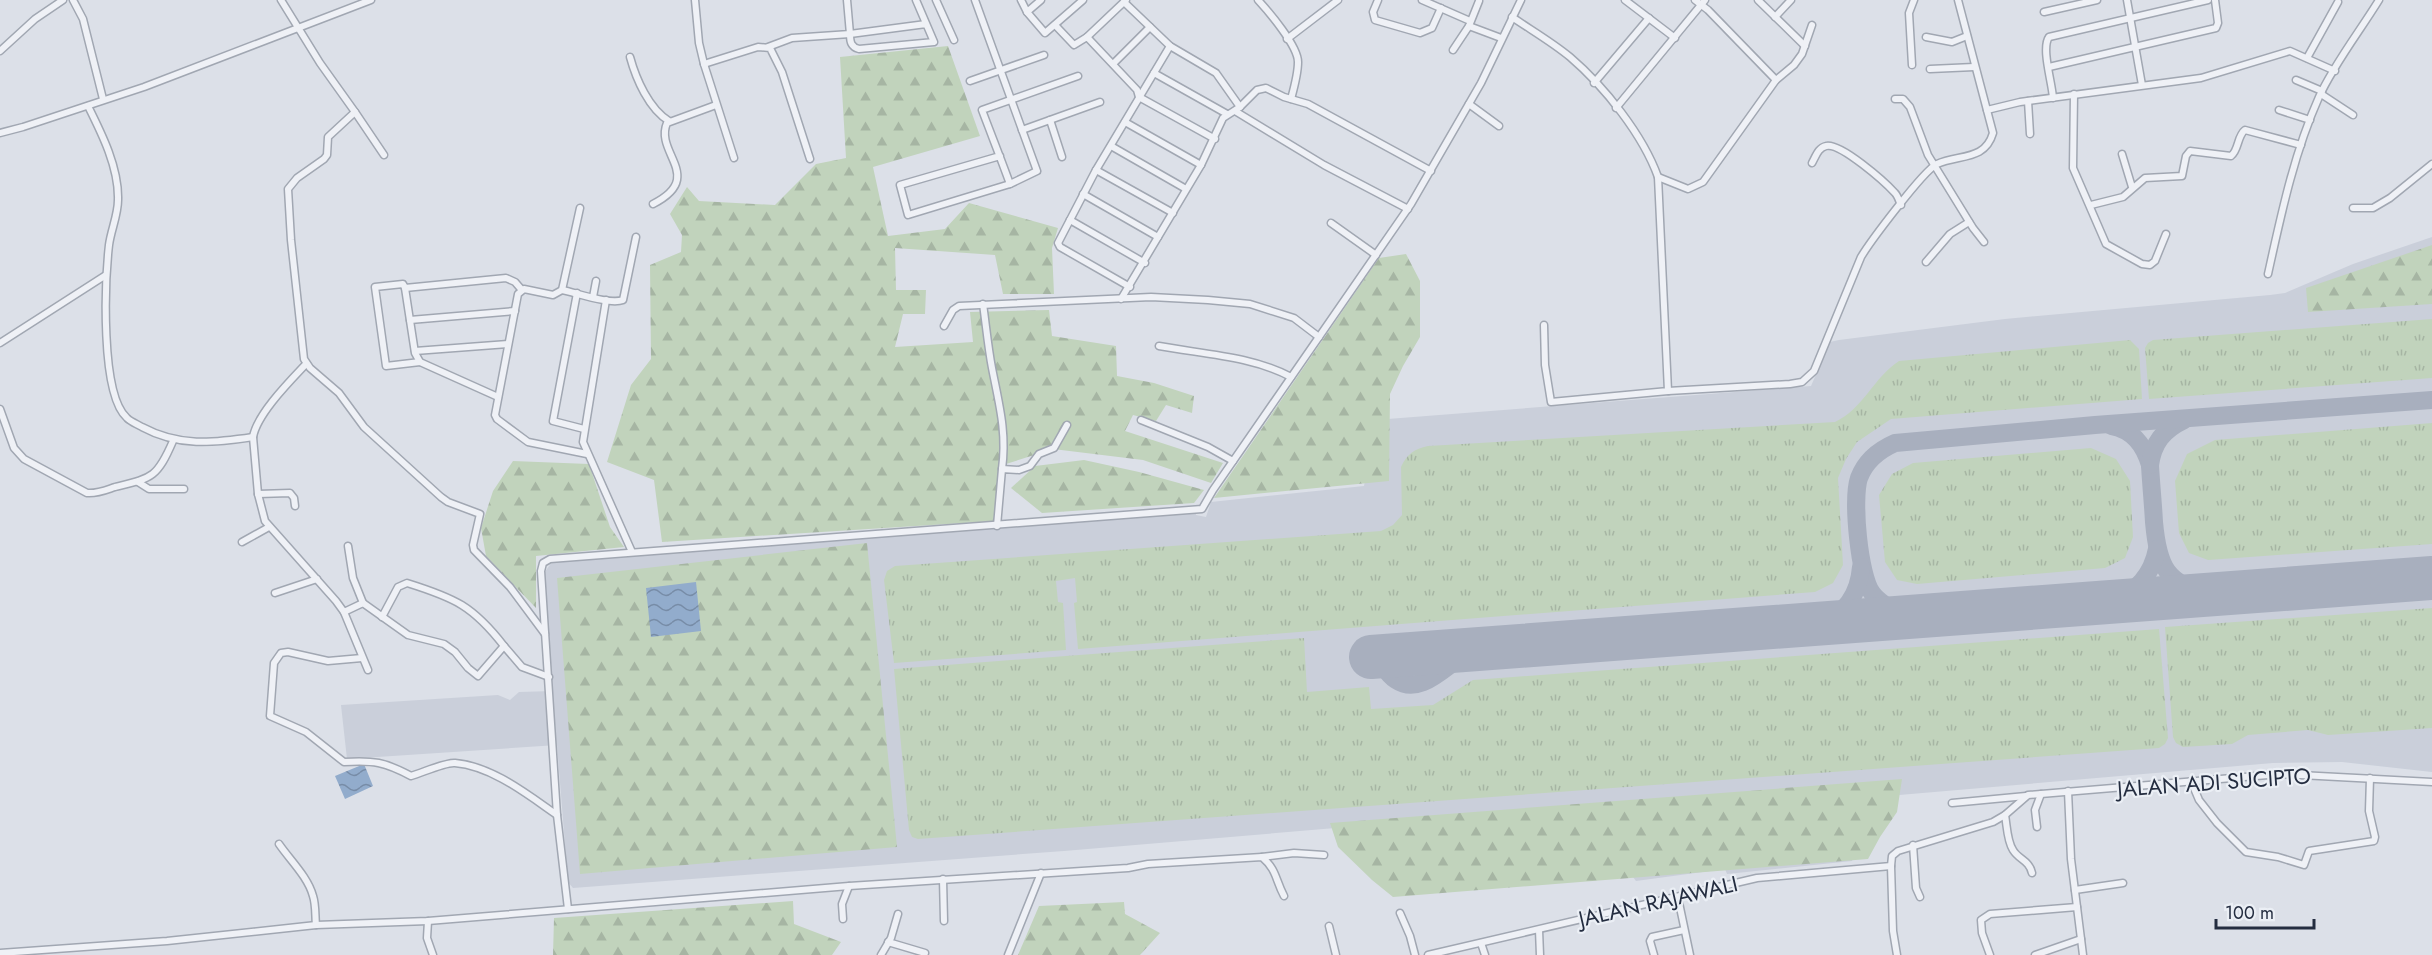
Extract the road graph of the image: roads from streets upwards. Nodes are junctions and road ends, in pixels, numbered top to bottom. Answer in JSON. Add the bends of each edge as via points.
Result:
{"nodes":[{"id":1,"x":63,"y":0,"type":"edge"},
{"id":2,"x":73,"y":0,"type":"edge"},
{"id":3,"x":281,"y":0,"type":"edge"},
{"id":4,"x":371,"y":0,"type":"edge"},
{"id":5,"x":695,"y":0,"type":"edge"},
{"id":6,"x":847,"y":0,"type":"edge"},
{"id":7,"x":916,"y":0,"type":"edge"},
{"id":8,"x":936,"y":0,"type":"edge"},
{"id":9,"x":975,"y":0,"type":"edge"},
{"id":10,"x":1021,"y":0,"type":"edge"},
{"id":11,"x":1041,"y":0,"type":"edge"},
{"id":12,"x":1083,"y":0,"type":"edge"},
{"id":13,"x":1258,"y":0,"type":"edge"},
{"id":14,"x":1338,"y":0,"type":"edge"},
{"id":15,"x":1378,"y":0,"type":"edge"},
{"id":16,"x":1422,"y":0,"type":"edge"},
{"id":17,"x":1521,"y":0,"type":"edge"},
{"id":18,"x":1625,"y":0,"type":"edge"},
{"id":19,"x":1695,"y":0,"type":"edge"},
{"id":20,"x":1758,"y":0,"type":"edge"},
{"id":21,"x":1791,"y":0,"type":"edge"},
{"id":22,"x":1914,"y":0,"type":"edge"},
{"id":23,"x":1958,"y":0,"type":"edge"},
{"id":24,"x":2097,"y":0,"type":"edge"},
{"id":25,"x":2127,"y":0,"type":"edge"},
{"id":26,"x":2208,"y":0,"type":"edge"},
{"id":27,"x":2215,"y":0,"type":"edge"},
{"id":28,"x":2379,"y":0,"type":"edge"},
{"id":29,"x":1125,"y":1,"type":"edge"},
{"id":30,"x":1479,"y":1,"type":"edge"},
{"id":31,"x":2338,"y":2,"type":"dead end"},
{"id":32,"x":1703,"y":3,"type":"edge"},
{"id":33,"x":1441,"y":9,"type":"junction"},
{"id":34,"x":1027,"y":12,"type":"junction"},
{"id":35,"x":2044,"y":12,"type":"dead end"},
{"id":36,"x":1512,"y":16,"type":"junction"},
{"id":37,"x":1775,"y":16,"type":"junction"},
{"id":38,"x":1649,"y":18,"type":"junction"},
{"id":39,"x":2129,"y":19,"type":"junction"},
{"id":40,"x":1470,"y":23,"type":"junction"},
{"id":41,"x":926,"y":24,"type":"junction"},
{"id":42,"x":1055,"y":25,"type":"junction"},
{"id":43,"x":1812,"y":25,"type":"dead end"},
{"id":44,"x":299,"y":27,"type":"junction"},
{"id":45,"x":1150,"y":27,"type":"junction"},
{"id":46,"x":850,"y":34,"type":"junction"},
{"id":47,"x":1967,"y":36,"type":"junction"},
{"id":48,"x":1087,"y":37,"type":"junction"},
{"id":49,"x":1926,"y":37,"type":"dead end"},
{"id":50,"x":1501,"y":38,"type":"junction"},
{"id":51,"x":1675,"y":38,"type":"junction"},
{"id":52,"x":1287,"y":39,"type":"junction"},
{"id":53,"x":954,"y":40,"type":"dead end"},
{"id":54,"x":1170,"y":46,"type":"junction"},
{"id":55,"x":1804,"y":46,"type":"junction"},
{"id":56,"x":768,"y":47,"type":"junction"},
{"id":57,"x":2135,"y":47,"type":"junction"},
{"id":58,"x":1453,"y":50,"type":"dead end"},
{"id":59,"x":0,"y":51,"type":"edge"},
{"id":60,"x":1044,"y":55,"type":"dead end"},
{"id":61,"x":630,"y":57,"type":"dead end"},
{"id":62,"x":2307,"y":58,"type":"junction"},
{"id":63,"x":704,"y":64,"type":"junction"},
{"id":64,"x":1113,"y":64,"type":"junction"},
{"id":65,"x":1912,"y":65,"type":"dead end"},
{"id":66,"x":1974,"y":68,"type":"junction"},
{"id":67,"x":2049,"y":68,"type":"junction"},
{"id":68,"x":1930,"y":69,"type":"dead end"},
{"id":69,"x":2335,"y":70,"type":"junction"},
{"id":70,"x":1001,"y":71,"type":"junction"},
{"id":71,"x":1154,"y":73,"type":"junction"},
{"id":72,"x":1078,"y":76,"type":"dead end"},
{"id":73,"x":1776,"y":80,"type":"junction"},
{"id":74,"x":2296,"y":80,"type":"dead end"},
{"id":75,"x":970,"y":81,"type":"dead end"},
{"id":76,"x":1594,"y":83,"type":"junction"},
{"id":77,"x":2142,"y":85,"type":"junction"},
{"id":78,"x":2321,"y":93,"type":"junction"},
{"id":79,"x":2074,"y":94,"type":"junction"},
{"id":80,"x":1139,"y":97,"type":"junction"},
{"id":81,"x":2053,"y":98,"type":"junction"},
{"id":82,"x":103,"y":99,"type":"junction"},
{"id":83,"x":1291,"y":99,"type":"junction"},
{"id":84,"x":1895,"y":99,"type":"dead end"},
{"id":85,"x":1012,"y":101,"type":"junction"},
{"id":86,"x":2028,"y":101,"type":"junction"},
{"id":87,"x":1100,"y":102,"type":"dead end"},
{"id":88,"x":1469,"y":104,"type":"junction"},
{"id":89,"x":716,"y":105,"type":"junction"},
{"id":90,"x":88,"y":106,"type":"junction"},
{"id":91,"x":1616,"y":108,"type":"junction"},
{"id":92,"x":1237,"y":109,"type":"junction"},
{"id":93,"x":1987,"y":110,"type":"junction"},
{"id":94,"x":2279,"y":110,"type":"dead end"},
{"id":95,"x":355,"y":112,"type":"junction"},
{"id":96,"x":1227,"y":114,"type":"junction"},
{"id":97,"x":2353,"y":115,"type":"dead end"},
{"id":98,"x":1050,"y":120,"type":"junction"},
{"id":99,"x":2310,"y":120,"type":"junction"},
{"id":100,"x":669,"y":121,"type":"junction"},
{"id":101,"x":1125,"y":122,"type":"junction"},
{"id":102,"x":1499,"y":126,"type":"dead end"},
{"id":103,"x":1022,"y":130,"type":"junction"},
{"id":104,"x":0,"y":133,"type":"edge"},
{"id":105,"x":2030,"y":134,"type":"dead end"},
{"id":106,"x":1215,"y":139,"type":"junction"},
{"id":107,"x":2301,"y":145,"type":"junction"},
{"id":108,"x":1111,"y":146,"type":"junction"},
{"id":109,"x":2122,"y":154,"type":"dead end"},
{"id":110,"x":384,"y":155,"type":"dead end"},
{"id":111,"x":1000,"y":156,"type":"junction"},
{"id":112,"x":1062,"y":157,"type":"dead end"},
{"id":113,"x":734,"y":158,"type":"dead end"},
{"id":114,"x":810,"y":159,"type":"dead end"},
{"id":115,"x":1812,"y":163,"type":"dead end"},
{"id":116,"x":2432,"y":164,"type":"edge"},
{"id":117,"x":1201,"y":165,"type":"junction"},
{"id":118,"x":1935,"y":165,"type":"junction"},
{"id":119,"x":1096,"y":170,"type":"junction"},
{"id":120,"x":1431,"y":171,"type":"junction"},
{"id":121,"x":1658,"y":177,"type":"junction"},
{"id":122,"x":1010,"y":184,"type":"junction"},
{"id":123,"x":2132,"y":187,"type":"junction"},
{"id":124,"x":1186,"y":189,"type":"junction"},
{"id":125,"x":1083,"y":194,"type":"junction"},
{"id":126,"x":653,"y":204,"type":"dead end"},
{"id":127,"x":1901,"y":205,"type":"junction"},
{"id":128,"x":2091,"y":206,"type":"junction"},
{"id":129,"x":580,"y":208,"type":"dead end"},
{"id":130,"x":2353,"y":208,"type":"dead end"},
{"id":131,"x":1408,"y":209,"type":"junction"},
{"id":132,"x":1173,"y":213,"type":"junction"},
{"id":133,"x":1070,"y":220,"type":"junction"},
{"id":134,"x":1968,"y":222,"type":"junction"},
{"id":135,"x":1331,"y":223,"type":"dead end"},
{"id":136,"x":2166,"y":234,"type":"dead end"},
{"id":137,"x":636,"y":237,"type":"dead end"},
{"id":138,"x":1158,"y":237,"type":"junction"},
{"id":139,"x":1984,"y":242,"type":"dead end"},
{"id":140,"x":1376,"y":255,"type":"junction"},
{"id":141,"x":1926,"y":262,"type":"dead end"},
{"id":142,"x":1145,"y":263,"type":"junction"},
{"id":143,"x":2268,"y":274,"type":"dead end"},
{"id":144,"x":106,"y":275,"type":"junction"},
{"id":145,"x":596,"y":280,"type":"dead end"},
{"id":146,"x":1130,"y":287,"type":"junction"},
{"id":147,"x":405,"y":288,"type":"junction"},
{"id":148,"x":521,"y":289,"type":"junction"},
{"id":149,"x":562,"y":290,"type":"junction"},
{"id":150,"x":576,"y":293,"type":"junction"},
{"id":151,"x":593,"y":297,"type":"junction"},
{"id":152,"x":1121,"y":299,"type":"junction"},
{"id":153,"x":606,"y":300,"type":"junction"},
{"id":154,"x":983,"y":304,"type":"junction"},
{"id":155,"x":515,"y":311,"type":"junction"},
{"id":156,"x":410,"y":320,"type":"junction"},
{"id":157,"x":944,"y":326,"type":"dead end"},
{"id":158,"x":1544,"y":326,"type":"dead end"},
{"id":159,"x":1319,"y":337,"type":"junction"},
{"id":160,"x":0,"y":343,"type":"edge"},
{"id":161,"x":508,"y":344,"type":"junction"},
{"id":162,"x":1159,"y":346,"type":"dead end"},
{"id":163,"x":415,"y":351,"type":"junction"},
{"id":164,"x":420,"y":362,"type":"junction"},
{"id":165,"x":306,"y":364,"type":"junction"},
{"id":166,"x":1291,"y":377,"type":"junction"},
{"id":167,"x":1668,"y":391,"type":"junction"},
{"id":168,"x":498,"y":397,"type":"junction"},
{"id":169,"x":0,"y":409,"type":"edge"},
{"id":170,"x":1141,"y":420,"type":"dead end"},
{"id":171,"x":1067,"y":425,"type":"dead end"},
{"id":172,"x":584,"y":429,"type":"junction"},
{"id":173,"x":253,"y":437,"type":"junction"},
{"id":174,"x":173,"y":441,"type":"junction"},
{"id":175,"x":587,"y":454,"type":"junction"},
{"id":176,"x":1233,"y":461,"type":"junction"},
{"id":177,"x":1002,"y":469,"type":"junction"},
{"id":178,"x":138,"y":482,"type":"junction"},
{"id":179,"x":184,"y":489,"type":"dead end"},
{"id":180,"x":258,"y":494,"type":"junction"},
{"id":181,"x":295,"y":506,"type":"dead end"},
{"id":182,"x":997,"y":526,"type":"junction"},
{"id":183,"x":269,"y":527,"type":"junction"},
{"id":184,"x":242,"y":542,"type":"dead end"},
{"id":185,"x":348,"y":546,"type":"dead end"},
{"id":186,"x":632,"y":552,"type":"junction"},
{"id":187,"x":317,"y":579,"type":"junction"},
{"id":188,"x":275,"y":593,"type":"dead end"},
{"id":189,"x":363,"y":603,"type":"junction"},
{"id":190,"x":344,"y":612,"type":"junction"},
{"id":191,"x":382,"y":617,"type":"junction"},
{"id":192,"x":545,"y":635,"type":"junction"},
{"id":193,"x":504,"y":646,"type":"junction"},
{"id":194,"x":362,"y":658,"type":"junction"},
{"id":195,"x":368,"y":670,"type":"dead end"},
{"id":196,"x":549,"y":677,"type":"junction"},
{"id":197,"x":2370,"y":778,"type":"junction"},
{"id":198,"x":2191,"y":781,"type":"junction"},
{"id":199,"x":2432,"y":782,"type":"edge"},
{"id":200,"x":2068,"y":791,"type":"junction"},
{"id":201,"x":2041,"y":794,"type":"junction"},
{"id":202,"x":2028,"y":795,"type":"junction"},
{"id":203,"x":1952,"y":803,"type":"dead end"},
{"id":204,"x":558,"y":815,"type":"junction"},
{"id":205,"x":2005,"y":815,"type":"junction"},
{"id":206,"x":2037,"y":827,"type":"dead end"},
{"id":207,"x":279,"y":844,"type":"dead end"},
{"id":208,"x":1914,"y":844,"type":"junction"},
{"id":209,"x":1324,"y":855,"type":"dead end"},
{"id":210,"x":1262,"y":857,"type":"junction"},
{"id":211,"x":1892,"y":866,"type":"junction"},
{"id":212,"x":1041,"y":873,"type":"junction"},
{"id":213,"x":2032,"y":873,"type":"dead end"},
{"id":214,"x":944,"y":879,"type":"junction"},
{"id":215,"x":2123,"y":883,"type":"dead end"},
{"id":216,"x":849,"y":886,"type":"junction"},
{"id":217,"x":2075,"y":890,"type":"junction"},
{"id":218,"x":1284,"y":896,"type":"dead end"},
{"id":219,"x":1920,"y":897,"type":"dead end"},
{"id":220,"x":1678,"y":898,"type":"junction"},
{"id":221,"x":2077,"y":907,"type":"junction"},
{"id":222,"x":568,"y":909,"type":"junction"},
{"id":223,"x":1400,"y":913,"type":"dead end"},
{"id":224,"x":898,"y":914,"type":"dead end"},
{"id":225,"x":843,"y":919,"type":"dead end"},
{"id":226,"x":428,"y":921,"type":"junction"},
{"id":227,"x":944,"y":921,"type":"dead end"},
{"id":228,"x":316,"y":925,"type":"junction"},
{"id":229,"x":1329,"y":926,"type":"dead end"},
{"id":230,"x":1539,"y":930,"type":"junction"},
{"id":231,"x":1684,"y":930,"type":"junction"},
{"id":232,"x":2081,"y":939,"type":"junction"},
{"id":233,"x":888,"y":942,"type":"junction"},
{"id":234,"x":1482,"y":943,"type":"junction"},
{"id":235,"x":0,"y":953,"type":"edge"},
{"id":236,"x":925,"y":953,"type":"dead end"},
{"id":237,"x":2046,"y":953,"type":"edge"},
{"id":238,"x":434,"y":955,"type":"edge"},
{"id":239,"x":881,"y":955,"type":"edge"},
{"id":240,"x":1008,"y":955,"type":"edge"},
{"id":241,"x":1335,"y":955,"type":"edge"},
{"id":242,"x":1415,"y":955,"type":"edge"},
{"id":243,"x":1428,"y":955,"type":"edge"},
{"id":244,"x":1485,"y":955,"type":"edge"},
{"id":245,"x":1540,"y":955,"type":"edge"},
{"id":246,"x":1654,"y":955,"type":"edge"},
{"id":247,"x":1690,"y":955,"type":"edge"},
{"id":248,"x":1897,"y":955,"type":"edge"},
{"id":249,"x":1990,"y":955,"type":"edge"},
{"id":250,"x":2035,"y":955,"type":"edge"},
{"id":251,"x":2083,"y":955,"type":"edge"}],
"edges":[{"from":1,"to":59,"type":"street"},
{"from":2,"to":82,"type":"street","via":[[83,19]]},
{"from":3,"to":44,"type":"street"},
{"from":4,"to":44,"type":"street"},
{"from":5,"to":63,"type":"street"},
{"from":6,"to":46,"type":"street"},
{"from":7,"to":41,"type":"street"},
{"from":8,"to":53,"type":"street"},
{"from":9,"to":70,"type":"street"},
{"from":10,"to":34,"type":"street"},
{"from":11,"to":34,"type":"street"},
{"from":12,"to":42,"type":"street"},
{"from":13,"to":52,"type":"street"},
{"from":14,"to":52,"type":"street"},
{"from":15,"to":33,"type":"street","via":[[1373,12],[1375,20],[1420,33],[1432,28]]},
{"from":16,"to":33,"type":"street"},
{"from":17,"to":36,"type":"street"},
{"from":18,"to":38,"type":"street"},
{"from":19,"to":32,"type":"street"},
{"from":20,"to":37,"type":"street"},
{"from":21,"to":37,"type":"street"},
{"from":22,"to":65,"type":"street","via":[[1909,13]]},
{"from":23,"to":47,"type":"street"},
{"from":24,"to":35,"type":"street"},
{"from":25,"to":39,"type":"street"},
{"from":26,"to":39,"type":"street"},
{"from":27,"to":57,"type":"street","via":[[2218,27]]},
{"from":28,"to":69,"type":"street"},
{"from":29,"to":45,"type":"street"},
{"from":29,"to":48,"type":"street"},
{"from":30,"to":40,"type":"street"},
{"from":31,"to":62,"type":"street"},
{"from":32,"to":51,"type":"street"},
{"from":32,"to":73,"type":"street"},
{"from":33,"to":40,"type":"street"},
{"from":34,"to":42,"type":"street","via":[[1043,32]]},
{"from":36,"to":50,"type":"street"},
{"from":36,"to":76,"type":"street","via":[[1569,56]]},
{"from":37,"to":55,"type":"street"},
{"from":38,"to":51,"type":"street"},
{"from":38,"to":76,"type":"street"},
{"from":39,"to":57,"type":"street"},
{"from":39,"to":67,"type":"street","via":[[2049,37],[2045,46]]},
{"from":40,"to":50,"type":"street"},
{"from":40,"to":58,"type":"street"},
{"from":41,"to":46,"type":"street"},
{"from":41,"to":46,"type":"street","via":[[934,42],[859,49],[851,44]]},
{"from":42,"to":48,"type":"street","via":[[1074,45]]},
{"from":43,"to":55,"type":"street"},
{"from":44,"to":82,"type":"street"},
{"from":44,"to":95,"type":"street"},
{"from":45,"to":54,"type":"street"},
{"from":45,"to":64,"type":"street"},
{"from":46,"to":56,"type":"street","via":[[792,38]]},
{"from":47,"to":49,"type":"street","via":[[1952,42]]},
{"from":47,"to":66,"type":"street"},
{"from":48,"to":64,"type":"street"},
{"from":50,"to":88,"type":"street"},
{"from":51,"to":91,"type":"street"},
{"from":52,"to":83,"type":"street","via":[[1298,63]]},
{"from":54,"to":71,"type":"street"},
{"from":54,"to":92,"type":"street","via":[[1216,73]]},
{"from":55,"to":73,"type":"street","via":[[1794,65]]},
{"from":56,"to":63,"type":"street"},
{"from":56,"to":114,"type":"street","via":[[782,72]]},
{"from":57,"to":67,"type":"street"},
{"from":57,"to":77,"type":"street"},
{"from":60,"to":70,"type":"street"},
{"from":61,"to":100,"type":"street","via":[[638,81],[656,110]]},
{"from":62,"to":69,"type":"street"},
{"from":62,"to":77,"type":"street","via":[[2286,52],[2201,78]]},
{"from":63,"to":89,"type":"street"},
{"from":64,"to":80,"type":"street"},
{"from":66,"to":68,"type":"street"},
{"from":66,"to":93,"type":"street"},
{"from":67,"to":81,"type":"street"},
{"from":69,"to":78,"type":"street"},
{"from":70,"to":75,"type":"street"},
{"from":70,"to":85,"type":"street"},
{"from":71,"to":80,"type":"street"},
{"from":71,"to":96,"type":"street"},
{"from":72,"to":85,"type":"street"},
{"from":73,"to":121,"type":"street","via":[[1702,182],[1688,189]]},
{"from":74,"to":78,"type":"street"},
{"from":76,"to":91,"type":"street"},
{"from":77,"to":79,"type":"street"},
{"from":78,"to":97,"type":"street"},
{"from":78,"to":99,"type":"street"},
{"from":79,"to":81,"type":"street"},
{"from":79,"to":128,"type":"street","via":[[2073,168]]},
{"from":80,"to":101,"type":"street"},
{"from":80,"to":106,"type":"street"},
{"from":81,"to":86,"type":"street"},
{"from":82,"to":90,"type":"street"},
{"from":83,"to":92,"type":"street","via":[[1261,88]]},
{"from":83,"to":120,"type":"street","via":[[1308,104]]},
{"from":84,"to":118,"type":"street","via":[[1903,99],[1910,107]]},
{"from":85,"to":103,"type":"street"},
{"from":85,"to":111,"type":"street","via":[[982,110]]},
{"from":86,"to":93,"type":"street"},
{"from":86,"to":105,"type":"street"},
{"from":87,"to":98,"type":"street"},
{"from":88,"to":102,"type":"street"},
{"from":88,"to":120,"type":"street"},
{"from":89,"to":100,"type":"street"},
{"from":89,"to":113,"type":"street"},
{"from":90,"to":104,"type":"street"},
{"from":90,"to":144,"type":"street","via":[[116,175],[118,202]]},
{"from":91,"to":121,"type":"street","via":[[1651,159]]},
{"from":92,"to":96,"type":"street"},
{"from":92,"to":131,"type":"street","via":[[1324,165]]},
{"from":93,"to":118,"type":"street","via":[[1992,133],[1984,150]]},
{"from":94,"to":99,"type":"street"},
{"from":95,"to":110,"type":"street"},
{"from":95,"to":165,"type":"street","via":[[328,137],[324,159],[288,189],[301,345]]},
{"from":96,"to":106,"type":"street"},
{"from":98,"to":103,"type":"street"},
{"from":98,"to":112,"type":"street"},
{"from":99,"to":107,"type":"street"},
{"from":100,"to":126,"type":"street","via":[[665,132],[676,185],[666,198]]},
{"from":101,"to":108,"type":"street"},
{"from":101,"to":117,"type":"street"},
{"from":103,"to":122,"type":"street","via":[[1037,171]]},
{"from":106,"to":117,"type":"street"},
{"from":107,"to":123,"type":"street","via":[[2246,130],[2231,156],[2190,151],[2182,176],[2150,177]]},
{"from":107,"to":143,"type":"street"},
{"from":108,"to":119,"type":"street"},
{"from":108,"to":124,"type":"street"},
{"from":109,"to":123,"type":"street"},
{"from":111,"to":122,"type":"street"},
{"from":111,"to":122,"type":"street","via":[[900,185],[908,215]]},
{"from":115,"to":127,"type":"street","via":[[1818,150],[1834,146],[1896,194]]},
{"from":116,"to":130,"type":"street","via":[[2373,208]]},
{"from":117,"to":124,"type":"street"},
{"from":118,"to":127,"type":"street"},
{"from":118,"to":134,"type":"street"},
{"from":119,"to":125,"type":"street"},
{"from":119,"to":132,"type":"street"},
{"from":120,"to":131,"type":"street"},
{"from":121,"to":167,"type":"street"},
{"from":123,"to":128,"type":"street","via":[[2123,197]]},
{"from":124,"to":132,"type":"street"},
{"from":125,"to":133,"type":"street"},
{"from":125,"to":138,"type":"street"},
{"from":127,"to":167,"type":"street","via":[[1861,258],[1810,376],[1790,384]]},
{"from":128,"to":136,"type":"street","via":[[2106,244],[2142,264],[2155,261]]},
{"from":129,"to":149,"type":"street"},
{"from":131,"to":140,"type":"street"},
{"from":132,"to":138,"type":"street"},
{"from":133,"to":142,"type":"street"},
{"from":133,"to":146,"type":"street","via":[[1059,246]]},
{"from":134,"to":139,"type":"street"},
{"from":134,"to":141,"type":"street","via":[[1950,234]]},
{"from":135,"to":140,"type":"street"},
{"from":137,"to":153,"type":"street","via":[[625,297],[619,302]]},
{"from":138,"to":142,"type":"street"},
{"from":140,"to":159,"type":"street"},
{"from":142,"to":146,"type":"street"},
{"from":144,"to":160,"type":"street"},
{"from":144,"to":174,"type":"street","via":[[105,326],[118,405],[127,418]]},
{"from":145,"to":151,"type":"street"},
{"from":146,"to":152,"type":"street"},
{"from":147,"to":148,"type":"street","via":[[506,278]]},
{"from":147,"to":156,"type":"street"},
{"from":147,"to":164,"type":"street","via":[[404,284],[375,287],[386,366]]},
{"from":148,"to":149,"type":"street","via":[[553,295]]},
{"from":148,"to":155,"type":"street"},
{"from":149,"to":150,"type":"street"},
{"from":150,"to":151,"type":"street"},
{"from":150,"to":172,"type":"street","via":[[553,421]]},
{"from":151,"to":153,"type":"street"},
{"from":152,"to":154,"type":"street"},
{"from":152,"to":159,"type":"street","via":[[1151,297],[1250,304],[1294,318]]},
{"from":153,"to":172,"type":"street"},
{"from":154,"to":157,"type":"street","via":[[959,306]]},
{"from":154,"to":177,"type":"street","via":[[1004,426]]},
{"from":155,"to":156,"type":"street"},
{"from":155,"to":161,"type":"street"},
{"from":156,"to":163,"type":"street"},
{"from":158,"to":167,"type":"street","via":[[1551,402]]},
{"from":159,"to":166,"type":"street"},
{"from":161,"to":163,"type":"street"},
{"from":161,"to":168,"type":"street"},
{"from":162,"to":166,"type":"street","via":[[1239,360]]},
{"from":163,"to":164,"type":"street"},
{"from":164,"to":168,"type":"street"},
{"from":165,"to":173,"type":"street","via":[[261,418]]},
{"from":165,"to":192,"type":"street","via":[[339,393],[364,427],[441,497],[480,514],[474,550],[510,587]]},
{"from":166,"to":176,"type":"street"},
{"from":168,"to":175,"type":"street","via":[[497,419],[526,441]]},
{"from":169,"to":178,"type":"street","via":[[19,453],[83,492]]},
{"from":170,"to":176,"type":"street"},
{"from":171,"to":177,"type":"street","via":[[1054,448],[1042,451],[1030,466]]},
{"from":172,"to":175,"type":"street"},
{"from":173,"to":174,"type":"street"},
{"from":173,"to":180,"type":"street"},
{"from":174,"to":178,"type":"street","via":[[160,468]]},
{"from":175,"to":186,"type":"street"},
{"from":176,"to":182,"type":"street","via":[[1200,510]]},
{"from":177,"to":182,"type":"street"},
{"from":178,"to":179,"type":"street","via":[[149,489]]},
{"from":180,"to":181,"type":"street","via":[[290,493]]},
{"from":180,"to":183,"type":"street"},
{"from":182,"to":186,"type":"street"},
{"from":183,"to":184,"type":"street"},
{"from":183,"to":187,"type":"street"},
{"from":185,"to":189,"type":"street","via":[[353,578]]},
{"from":186,"to":192,"type":"street","via":[[550,559],[543,563]]},
{"from":187,"to":188,"type":"street"},
{"from":187,"to":190,"type":"street"},
{"from":189,"to":190,"type":"street"},
{"from":189,"to":191,"type":"street"},
{"from":190,"to":194,"type":"street"},
{"from":191,"to":193,"type":"street","via":[[408,635],[444,644],[478,676]]},
{"from":191,"to":193,"type":"street","via":[[398,587],[407,582],[441,593],[468,608]]},
{"from":192,"to":196,"type":"street"},
{"from":193,"to":196,"type":"street","via":[[522,668]]},
{"from":194,"to":195,"type":"street"},
{"from":194,"to":204,"type":"street","via":[[328,661],[281,653],[274,663],[270,716],[306,732],[344,762],[388,764],[411,776],[454,762],[513,784]]},
{"from":196,"to":204,"type":"street"},
{"from":197,"to":198,"type":"street","name":"JALAN ADI SUCIPTO","via":[[2280,774]]},
{"from":197,"to":198,"type":"street","via":[[2369,812],[2374,841],[2309,851],[2304,865],[2246,852],[2199,800]]},
{"from":197,"to":199,"type":"street","name":"JALAN ADI SUCIPTO"},
{"from":198,"to":200,"type":"street","name":"JALAN ADI SUCIPTO"},
{"from":200,"to":201,"type":"street"},
{"from":200,"to":217,"type":"street"},
{"from":201,"to":202,"type":"street"},
{"from":201,"to":206,"type":"street","via":[[2035,810]]},
{"from":202,"to":203,"type":"street"},
{"from":202,"to":205,"type":"street"},
{"from":204,"to":222,"type":"street"},
{"from":205,"to":208,"type":"street","via":[[1993,822]]},
{"from":205,"to":213,"type":"street","via":[[2010,845],[2015,854],[2028,862]]},
{"from":207,"to":228,"type":"street","via":[[311,890]]},
{"from":208,"to":211,"type":"street","via":[[1894,853]]},
{"from":208,"to":219,"type":"street"},
{"from":209,"to":210,"type":"street"},
{"from":210,"to":212,"type":"street"},
{"from":210,"to":218,"type":"street","via":[[1275,869]]},
{"from":211,"to":220,"type":"street","name":"JALAN RAJAWALI","via":[[1757,878]]},
{"from":211,"to":248,"type":"street"},
{"from":212,"to":214,"type":"street"},
{"from":212,"to":240,"type":"street"},
{"from":214,"to":216,"type":"street"},
{"from":214,"to":227,"type":"street"},
{"from":215,"to":217,"type":"street"},
{"from":216,"to":222,"type":"street"},
{"from":216,"to":225,"type":"street"},
{"from":217,"to":221,"type":"street"},
{"from":220,"to":230,"type":"street","name":"JALAN RAJAWALI"},
{"from":220,"to":231,"type":"street"},
{"from":221,"to":232,"type":"street"},
{"from":221,"to":249,"type":"street","via":[[1990,914],[1981,920]]},
{"from":222,"to":226,"type":"street"},
{"from":223,"to":242,"type":"street"},
{"from":224,"to":233,"type":"street"},
{"from":226,"to":228,"type":"street"},
{"from":226,"to":238,"type":"street","via":[[427,938]]},
{"from":228,"to":235,"type":"street"},
{"from":229,"to":241,"type":"street"},
{"from":230,"to":234,"type":"street","name":"JALAN RAJAWALI"},
{"from":230,"to":245,"type":"street"},
{"from":231,"to":246,"type":"street","via":[[1652,937]]},
{"from":231,"to":247,"type":"street"},
{"from":232,"to":237,"type":"street"},
{"from":232,"to":251,"type":"street"},
{"from":233,"to":236,"type":"street"},
{"from":233,"to":239,"type":"street"},
{"from":234,"to":243,"type":"street","name":"JALAN RAJAWALI"},
{"from":234,"to":244,"type":"street"},
{"from":237,"to":250,"type":"street"}]}
